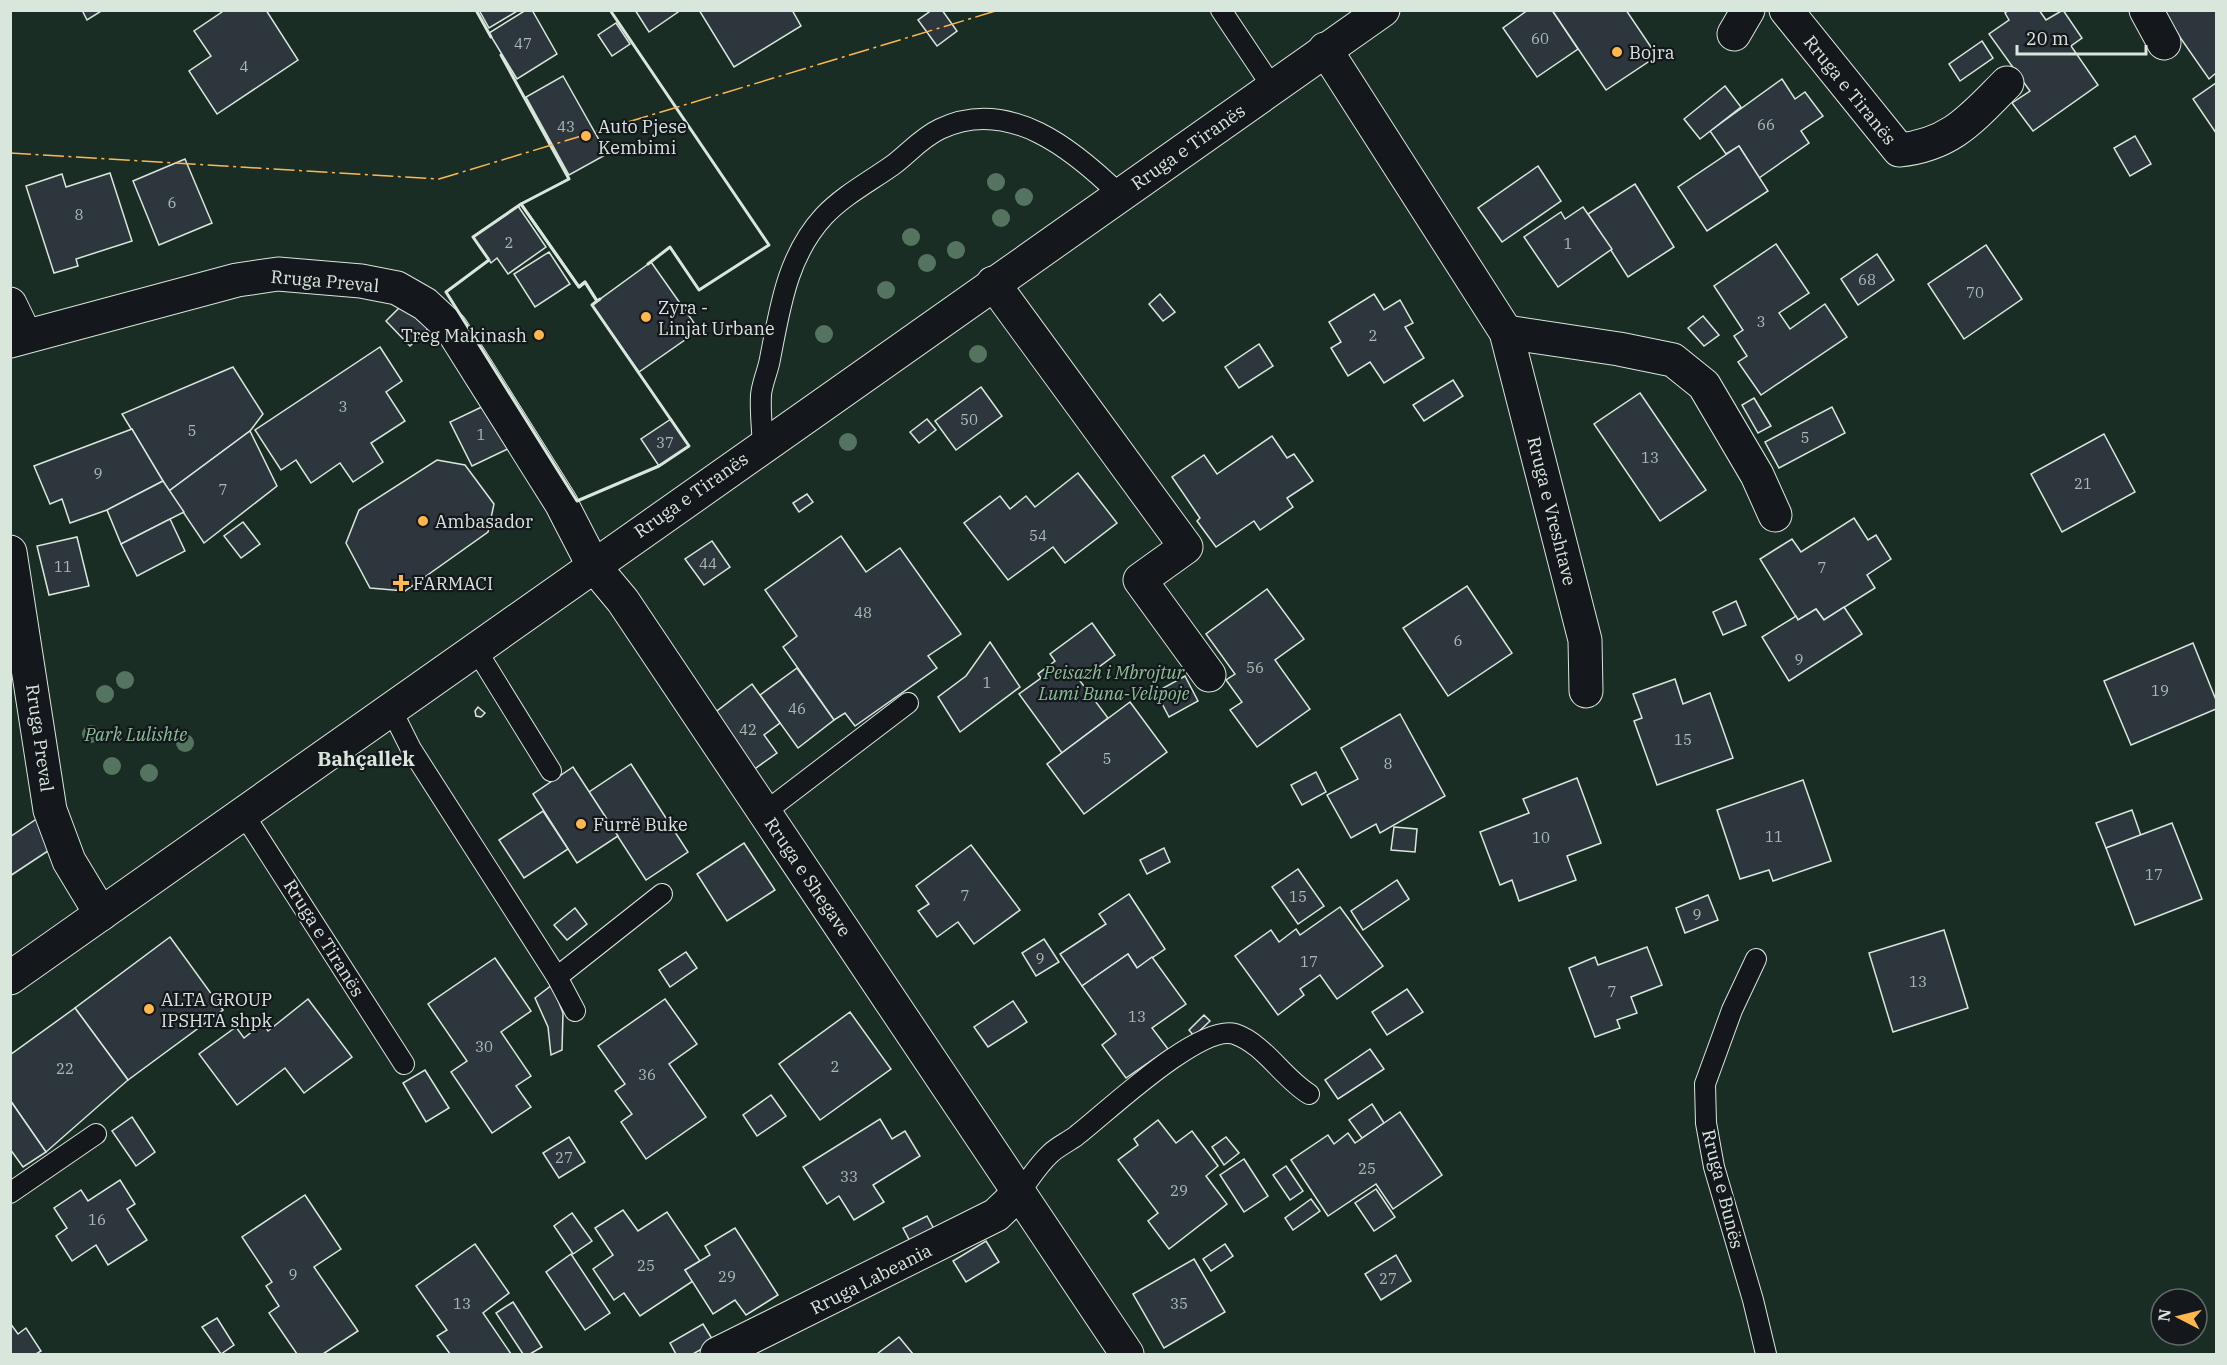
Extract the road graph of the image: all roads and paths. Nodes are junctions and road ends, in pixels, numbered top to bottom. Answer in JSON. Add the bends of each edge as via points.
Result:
{"nodes":[{"id":1,"x":1221,"y":10,"type":"edge"},
{"id":2,"x":1383,"y":10,"type":"edge"},
{"id":3,"x":1786,"y":10,"type":"edge"},
{"id":4,"x":2146,"y":10,"type":"edge"},
{"id":5,"x":2164,"y":43,"type":"dead end"},
{"id":6,"x":1325,"y":49,"type":"junction"},
{"id":7,"x":2007,"y":82,"type":"dead end"},
{"id":8,"x":1273,"y":88,"type":"junction"},
{"id":9,"x":1120,"y":195,"type":"junction"},
{"id":10,"x":993,"y":283,"type":"junction"},
{"id":11,"x":10,"y":304,"type":"edge"},
{"id":12,"x":1506,"y":332,"type":"junction"},
{"id":13,"x":18,"y":338,"type":"edge"},
{"id":14,"x":763,"y":445,"type":"junction"},
{"id":15,"x":1775,"y":515,"type":"dead end"},
{"id":16,"x":10,"y":552,"type":"edge"},
{"id":17,"x":593,"y":565,"type":"junction"},
{"id":18,"x":475,"y":648,"type":"junction"},
{"id":19,"x":1209,"y":675,"type":"dead end"},
{"id":20,"x":1586,"y":691,"type":"dead end"},
{"id":21,"x":908,"y":703,"type":"dead end"},
{"id":22,"x":391,"y":710,"type":"junction"},
{"id":23,"x":551,"y":771,"type":"dead end"},
{"id":24,"x":765,"y":812,"type":"junction"},
{"id":25,"x":243,"y":813,"type":"junction"},
{"id":26,"x":662,"y":894,"type":"dead end"},
{"id":27,"x":101,"y":914,"type":"junction"},
{"id":28,"x":1756,"y":959,"type":"dead end"},
{"id":29,"x":557,"y":977,"type":"junction"},
{"id":30,"x":10,"y":978,"type":"edge"},
{"id":31,"x":574,"y":1011,"type":"dead end"},
{"id":32,"x":404,"y":1064,"type":"dead end"},
{"id":33,"x":1309,"y":1094,"type":"dead end"},
{"id":34,"x":96,"y":1134,"type":"dead end"},
{"id":35,"x":10,"y":1193,"type":"edge"},
{"id":36,"x":1019,"y":1193,"type":"junction"},
{"id":37,"x":717,"y":1354,"type":"edge"},
{"id":38,"x":1127,"y":1354,"type":"edge"},
{"id":39,"x":1766,"y":1354,"type":"edge"}],
"edges":[{"from":1,"to":8,"type":"lane"},
{"from":2,"to":6,"type":"street","name":"Rruga e Tiranës"},
{"from":3,"to":7,"type":"street","name":"Rruga e Tiranës","via":[[1899,150],[1939,142],[1976,114]]},
{"from":4,"to":5,"type":"street"},
{"from":6,"to":8,"type":"street","name":"Rruga e Tiranës"},
{"from":6,"to":12,"type":"street","name":"Rruga e Vreshtave"},
{"from":8,"to":9,"type":"street","name":"Rruga e Tiranës"},
{"from":9,"to":10,"type":"street","name":"Rruga e Tiranës"},
{"from":9,"to":14,"type":"lane","via":[[1085,161],[1014,122],[958,122],[922,140],[839,202],[797,253],[781,300],[761,393]]},
{"from":10,"to":14,"type":"street","name":"Rruga e Tiranës"},
{"from":10,"to":19,"type":"street","via":[[1186,547],[1140,580]]},
{"from":11,"to":13,"type":"street","name":"Rruga Preval"},
{"from":12,"to":15,"type":"street","via":[[1673,360],[1704,385],[1757,475]]},
{"from":12,"to":20,"type":"street","name":"Rruga e Vreshtave","via":[[1585,640]]},
{"from":13,"to":17,"type":"street","name":"Rruga Preval","via":[[237,280],[278,274],[397,288],[425,304],[451,328],[561,503]]},
{"from":14,"to":17,"type":"street","name":"Rruga e Tiranës"},
{"from":16,"to":27,"type":"street","name":"Rruga Preval","via":[[50,810],[69,861]]},
{"from":17,"to":18,"type":"street","name":"Rruga e Tiranës"},
{"from":17,"to":24,"type":"street","name":"Rruga e Shegave","via":[[623,601]]},
{"from":18,"to":22,"type":"street","name":"Rruga e Tiranës"},
{"from":18,"to":23,"type":"lane"},
{"from":21,"to":24,"type":"lane"},
{"from":22,"to":25,"type":"street","name":"Rruga e Tiranës"},
{"from":22,"to":29,"type":"lane","via":[[411,748]]},
{"from":24,"to":36,"type":"street","name":"Rruga e Shegave"},
{"from":25,"to":27,"type":"street","name":"Rruga e Tiranës"},
{"from":25,"to":32,"type":"lane","name":"Rruga e Tiranës"},
{"from":26,"to":29,"type":"lane"},
{"from":27,"to":30,"type":"street","name":"Rruga e Tiranës"},
{"from":28,"to":39,"type":"lane","name":"Rruga e Bunës","via":[[1705,1084],[1714,1167]]},
{"from":29,"to":31,"type":"lane"},
{"from":33,"to":36,"type":"lane","via":[[1294,1086],[1258,1050],[1234,1034],[1219,1035],[1165,1063],[1113,1103],[1050,1153]]},
{"from":34,"to":35,"type":"lane"},
{"from":36,"to":37,"type":"street","name":"Rruga Labeania","via":[[996,1215]]},
{"from":36,"to":38,"type":"street","name":"Rruga e Shegave"}]}
